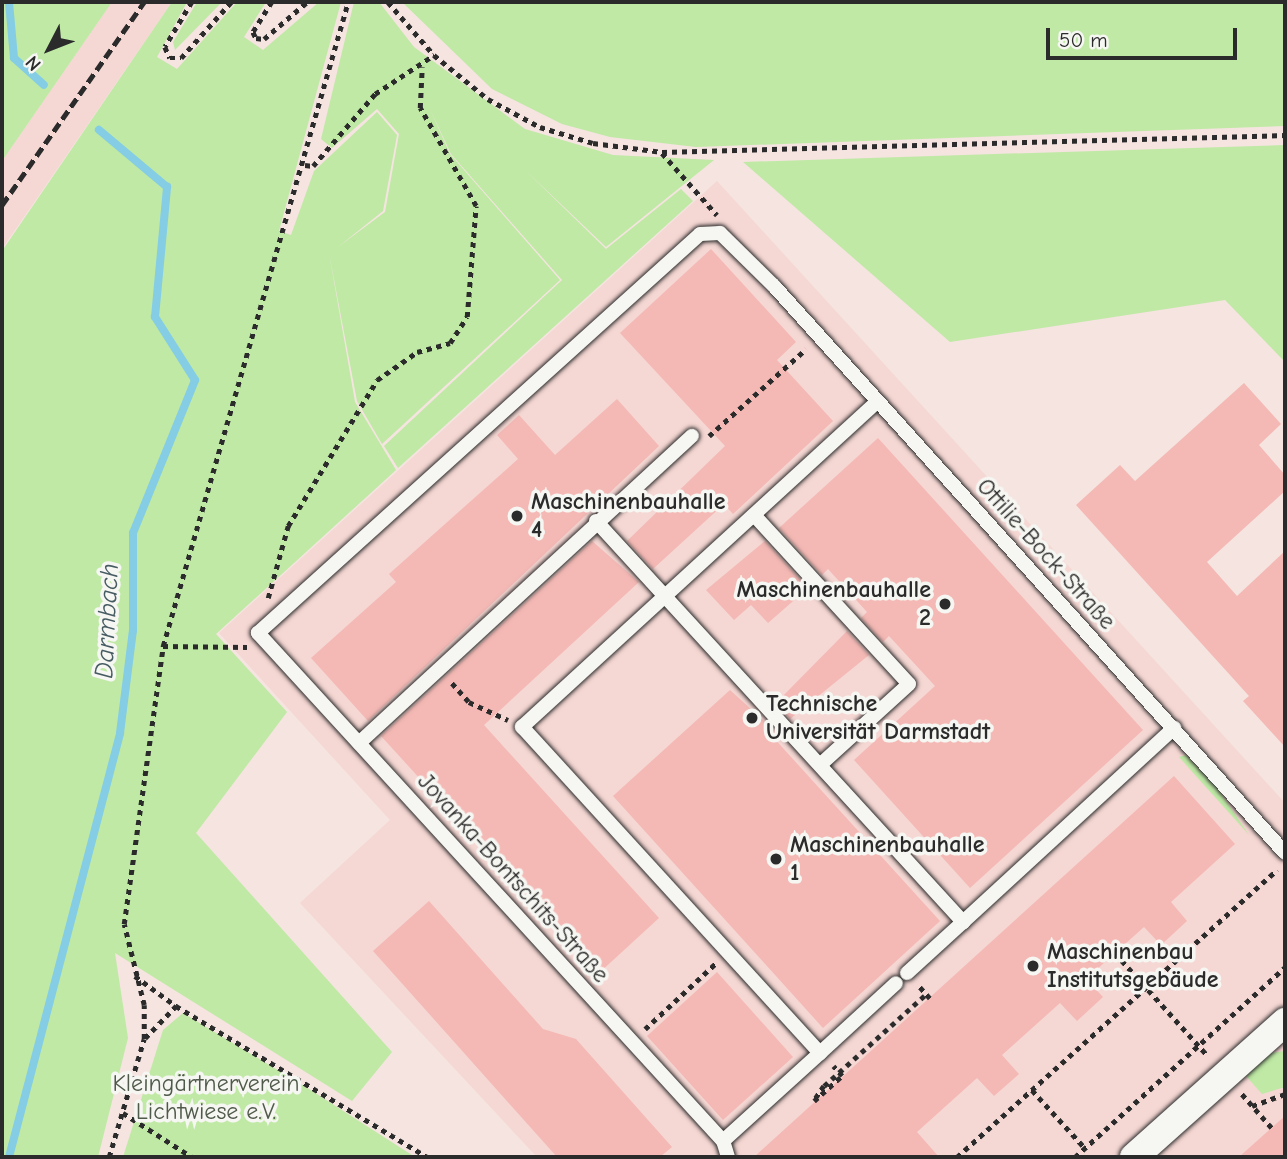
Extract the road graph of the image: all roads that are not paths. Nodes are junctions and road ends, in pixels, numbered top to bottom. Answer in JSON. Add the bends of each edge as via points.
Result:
{"nodes":[{"id":1,"x":877,"y":402,"type":"junction"},
{"id":2,"x":692,"y":436,"type":"road end"},
{"id":3,"x":754,"y":515,"type":"junction"},
{"id":4,"x":596,"y":521,"type":"junction"},
{"id":5,"x":665,"y":597,"type":"junction"},
{"id":6,"x":258,"y":634,"type":"joint"},
{"id":7,"x":1174,"y":728,"type":"junction"},
{"id":8,"x":359,"y":743,"type":"junction"},
{"id":9,"x":820,"y":765,"type":"junction"},
{"id":10,"x":1285,"y":853,"type":"edge"},
{"id":11,"x":963,"y":922,"type":"junction"},
{"id":12,"x":1285,"y":1022,"type":"edge"},
{"id":13,"x":820,"y":1053,"type":"junction"},
{"id":14,"x":723,"y":1141,"type":"junction"},
{"id":15,"x":728,"y":1157,"type":"edge"},
{"id":16,"x":1134,"y":1157,"type":"edge"}],
"edges":[{"from":1,"to":3,"type":"lane"},
{"from":1,"to":6,"type":"lane","name":"Ottilie-Bock-Straße","via":[[720,233],[700,234]]},
{"from":1,"to":7,"type":"lane","name":"Ottilie-Bock-Straße"},
{"from":2,"to":4,"type":"lane"},
{"from":3,"to":5,"type":"lane"},
{"from":3,"to":9,"type":"lane","via":[[909,684]]},
{"from":4,"to":5,"type":"lane"},
{"from":4,"to":8,"type":"lane"},
{"from":5,"to":9,"type":"lane"},
{"from":5,"to":13,"type":"lane","via":[[522,727]]},
{"from":6,"to":8,"type":"lane","name":"Jovanka-Bontschits-Straße"},
{"from":7,"to":10,"type":"lane","name":"Ottilie-Bock-Straße"},
{"from":7,"to":11,"type":"lane"},
{"from":8,"to":14,"type":"lane","name":"Jovanka-Bontschits-Straße"},
{"from":9,"to":11,"type":"lane"},
{"from":11,"to":13,"type":"lane"},
{"from":12,"to":16,"type":"street"},
{"from":13,"to":14,"type":"lane"},
{"from":14,"to":15,"type":"lane","name":"Jovanka-Bontschits-Straße"}]}
